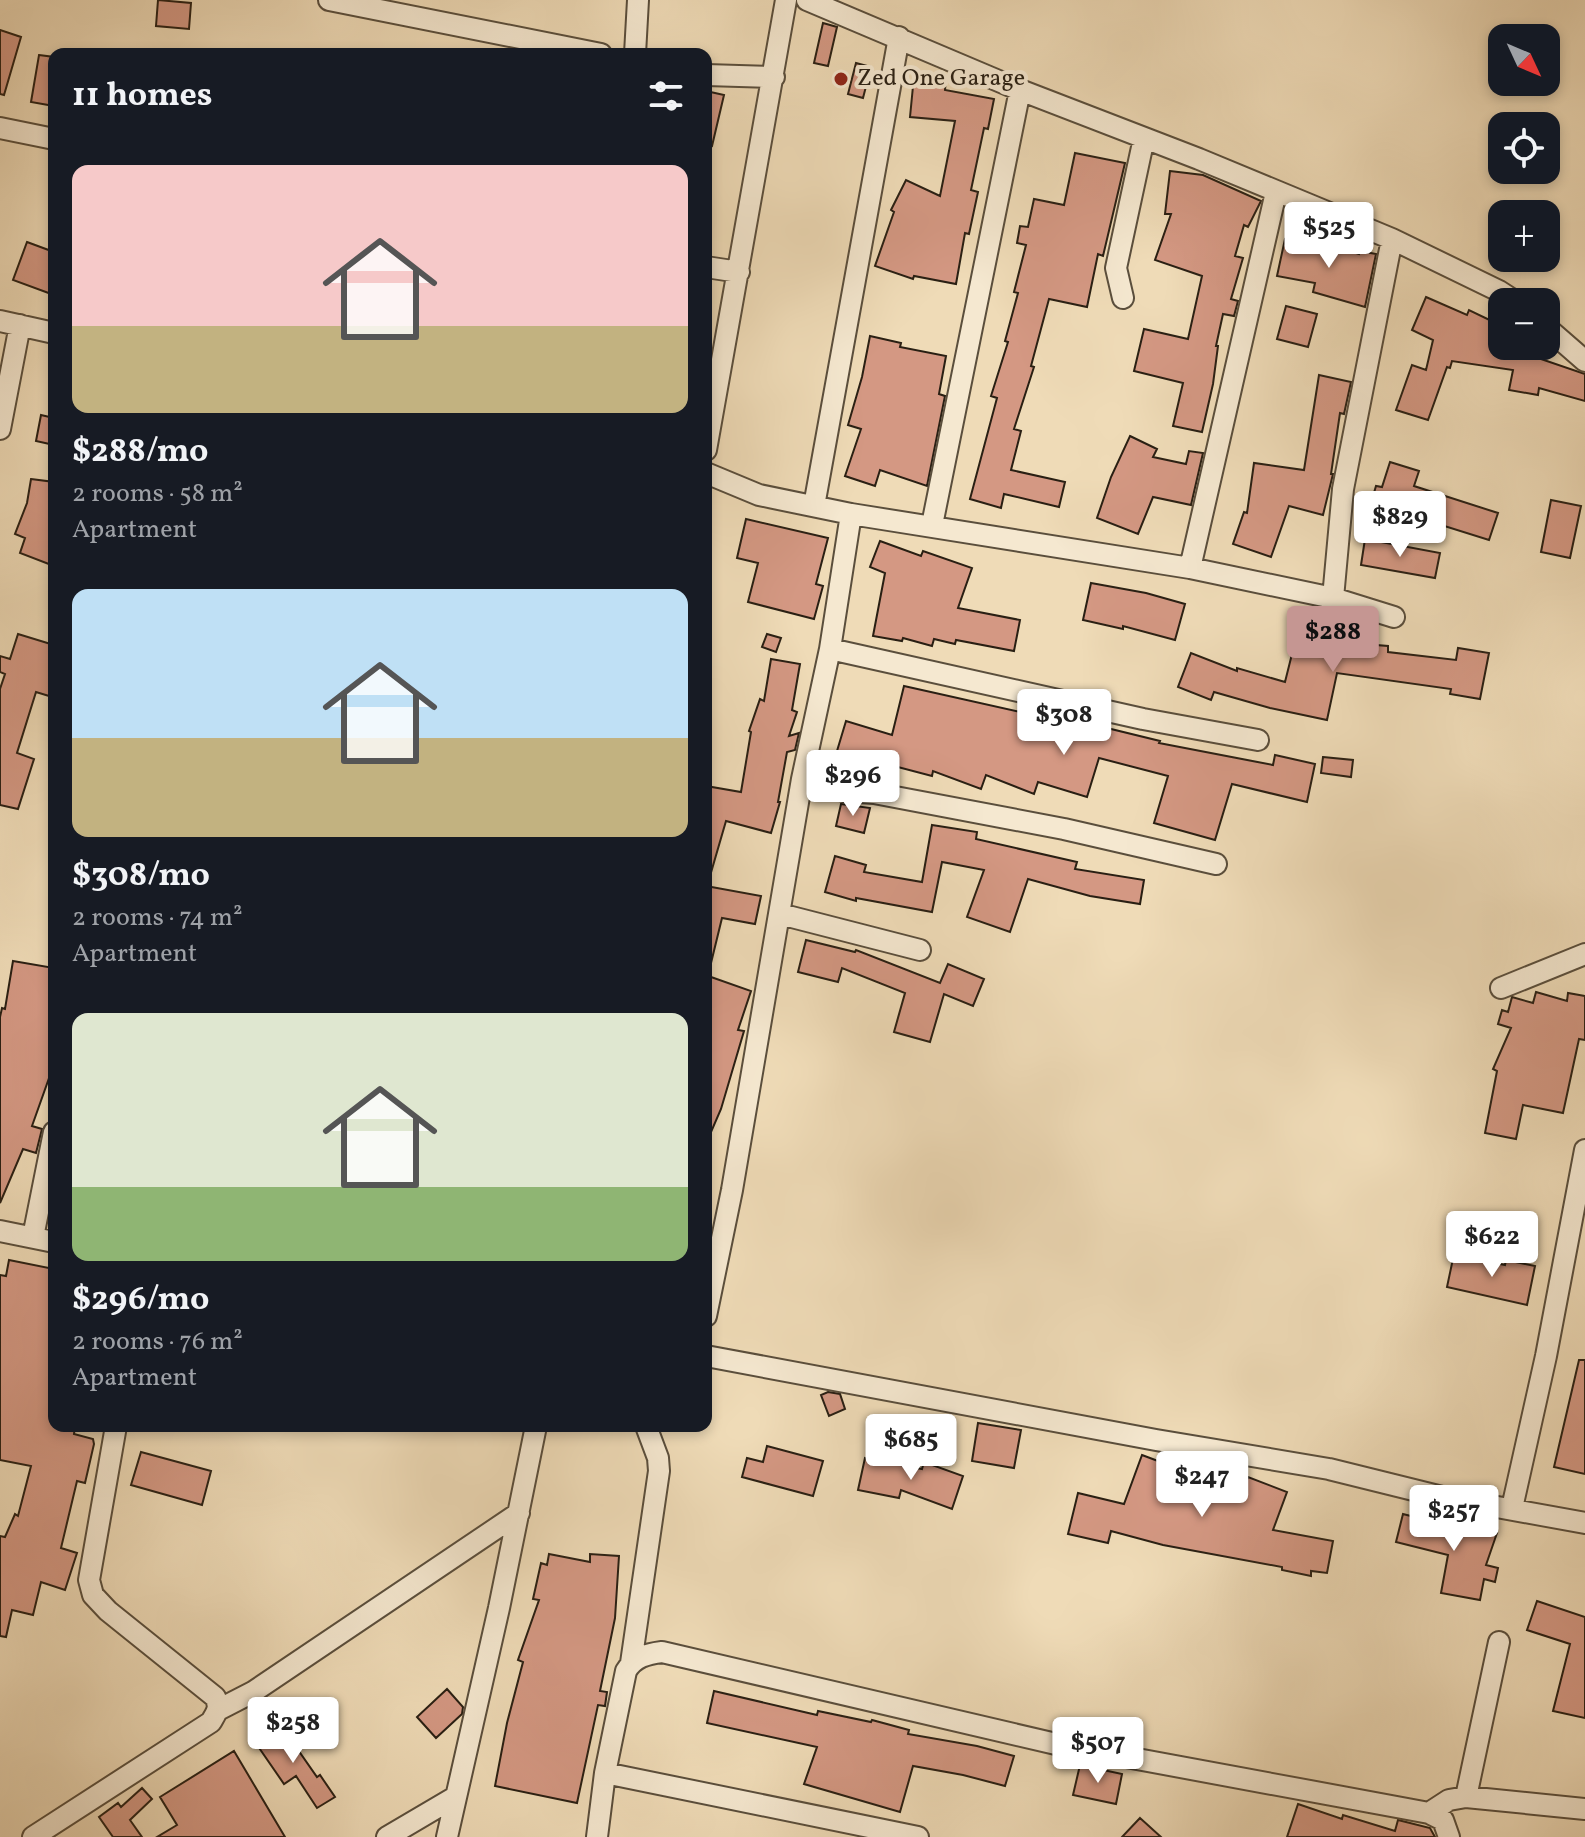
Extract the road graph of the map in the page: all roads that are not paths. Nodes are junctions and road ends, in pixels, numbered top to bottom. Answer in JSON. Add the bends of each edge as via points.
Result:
{"nodes":[{"id":1,"x":329,"y":0,"type":"edge"},
{"id":2,"x":638,"y":0,"type":"edge"},
{"id":3,"x":786,"y":0,"type":"edge"},
{"id":4,"x":807,"y":0,"type":"edge"},
{"id":5,"x":899,"y":37,"type":"junction"},
{"id":6,"x":571,"y":48,"type":"edge"},
{"id":7,"x":635,"y":48,"type":"edge"},
{"id":8,"x":712,"y":75,"type":"edge"},
{"id":9,"x":774,"y":77,"type":"junction"},
{"id":10,"x":1020,"y":90,"type":"junction"},
{"id":11,"x":0,"y":128,"type":"edge"},
{"id":12,"x":48,"y":138,"type":"edge"},
{"id":13,"x":1144,"y":138,"type":"junction"},
{"id":14,"x":1276,"y":192,"type":"junction"},
{"id":15,"x":1392,"y":239,"type":"junction"},
{"id":16,"x":712,"y":268,"type":"edge"},
{"id":17,"x":739,"y":272,"type":"junction"},
{"id":18,"x":1493,"y":288,"type":"edge"},
{"id":19,"x":1123,"y":298,"type":"dead end"},
{"id":20,"x":10,"y":323,"type":"edge"},
{"id":21,"x":48,"y":332,"type":"edge"},
{"id":22,"x":1560,"y":339,"type":"edge"},
{"id":23,"x":1585,"y":361,"type":"edge"},
{"id":24,"x":712,"y":418,"type":"edge"},
{"id":25,"x":0,"y":429,"type":"edge"},
{"id":26,"x":712,"y":475,"type":"edge"},
{"id":27,"x":814,"y":506,"type":"junction"},
{"id":28,"x":851,"y":514,"type":"junction"},
{"id":29,"x":932,"y":525,"type":"junction"},
{"id":30,"x":1190,"y":568,"type":"junction"},
{"id":31,"x":1333,"y":598,"type":"junction"},
{"id":32,"x":1394,"y":617,"type":"dead end"},
{"id":33,"x":830,"y":649,"type":"junction"},
{"id":34,"x":1258,"y":740,"type":"dead end"},
{"id":35,"x":802,"y":779,"type":"junction"},
{"id":36,"x":1216,"y":864,"type":"dead end"},
{"id":37,"x":780,"y":914,"type":"junction"},
{"id":38,"x":920,"y":950,"type":"dead end"},
{"id":39,"x":1585,"y":954,"type":"edge"},
{"id":40,"x":1501,"y":988,"type":"dead end"},
{"id":41,"x":1585,"y":1150,"type":"edge"},
{"id":42,"x":48,"y":1162,"type":"edge"},
{"id":43,"x":0,"y":1231,"type":"edge"},
{"id":44,"x":33,"y":1237,"type":"junction"},
{"id":45,"x":48,"y":1241,"type":"edge"},
{"id":46,"x":712,"y":1287,"type":"edge"},
{"id":47,"x":712,"y":1357,"type":"edge"},
{"id":48,"x":115,"y":1432,"type":"edge"},
{"id":49,"x":535,"y":1432,"type":"edge"},
{"id":50,"x":648,"y":1432,"type":"edge"},
{"id":51,"x":1512,"y":1508,"type":"junction"},
{"id":52,"x":519,"y":1513,"type":"junction"},
{"id":53,"x":1585,"y":1523,"type":"edge"},
{"id":54,"x":1499,"y":1642,"type":"dead end"},
{"id":55,"x":631,"y":1663,"type":"junction"},
{"id":56,"x":218,"y":1710,"type":"junction"},
{"id":57,"x":605,"y":1773,"type":"junction"},
{"id":58,"x":455,"y":1797,"type":"junction"},
{"id":59,"x":1466,"y":1797,"type":"junction"},
{"id":60,"x":1585,"y":1809,"type":"edge"},
{"id":61,"x":1429,"y":1813,"type":"junction"},
{"id":62,"x":33,"y":1837,"type":"edge"},
{"id":63,"x":387,"y":1837,"type":"edge"},
{"id":64,"x":447,"y":1837,"type":"edge"},
{"id":65,"x":597,"y":1837,"type":"edge"},
{"id":66,"x":918,"y":1837,"type":"edge"},
{"id":67,"x":1449,"y":1837,"type":"edge"}],
"edges":[{"from":1,"to":6,"type":"street"},
{"from":2,"to":7,"type":"street"},
{"from":3,"to":9,"type":"street"},
{"from":4,"to":5,"type":"street"},
{"from":5,"to":10,"type":"street"},
{"from":5,"to":27,"type":"street"},
{"from":8,"to":9,"type":"street"},
{"from":9,"to":17,"type":"street"},
{"from":10,"to":13,"type":"street"},
{"from":10,"to":29,"type":"street"},
{"from":11,"to":12,"type":"street"},
{"from":13,"to":14,"type":"street"},
{"from":13,"to":19,"type":"street","via":[[1116,268]]},
{"from":14,"to":15,"type":"street"},
{"from":14,"to":30,"type":"street"},
{"from":15,"to":18,"type":"street"},
{"from":15,"to":31,"type":"street","via":[[1343,489]]},
{"from":16,"to":17,"type":"street"},
{"from":17,"to":24,"type":"street"},
{"from":20,"to":21,"type":"street"},
{"from":20,"to":25,"type":"street"},
{"from":22,"to":23,"type":"street"},
{"from":26,"to":27,"type":"street","via":[[759,495]]},
{"from":27,"to":28,"type":"street"},
{"from":28,"to":29,"type":"street"},
{"from":28,"to":33,"type":"street"},
{"from":29,"to":30,"type":"street"},
{"from":30,"to":31,"type":"street"},
{"from":31,"to":32,"type":"street"},
{"from":33,"to":34,"type":"street"},
{"from":33,"to":35,"type":"street"},
{"from":35,"to":36,"type":"street"},
{"from":35,"to":37,"type":"street"},
{"from":37,"to":38,"type":"street"},
{"from":37,"to":46,"type":"street"},
{"from":39,"to":40,"type":"street"},
{"from":41,"to":51,"type":"street"},
{"from":42,"to":44,"type":"street"},
{"from":43,"to":44,"type":"street"},
{"from":44,"to":45,"type":"street"},
{"from":47,"to":51,"type":"street","via":[[1329,1469]]},
{"from":48,"to":56,"type":"street","via":[[89,1580],[93,1595],[215,1697]]},
{"from":49,"to":52,"type":"street"},
{"from":50,"to":55,"type":"street","via":[[659,1471]]},
{"from":51,"to":53,"type":"street"},
{"from":52,"to":56,"type":"street","via":[[253,1692]]},
{"from":52,"to":58,"type":"street"},
{"from":54,"to":59,"type":"street"},
{"from":55,"to":57,"type":"street"},
{"from":55,"to":61,"type":"street","via":[[662,1652],[1056,1744]]},
{"from":56,"to":62,"type":"street","via":[[211,1722]]},
{"from":57,"to":65,"type":"street"},
{"from":57,"to":66,"type":"street"},
{"from":58,"to":63,"type":"street"},
{"from":58,"to":64,"type":"street"},
{"from":59,"to":60,"type":"street"},
{"from":59,"to":61,"type":"street"},
{"from":61,"to":67,"type":"street","via":[[1443,1820]]}]}
